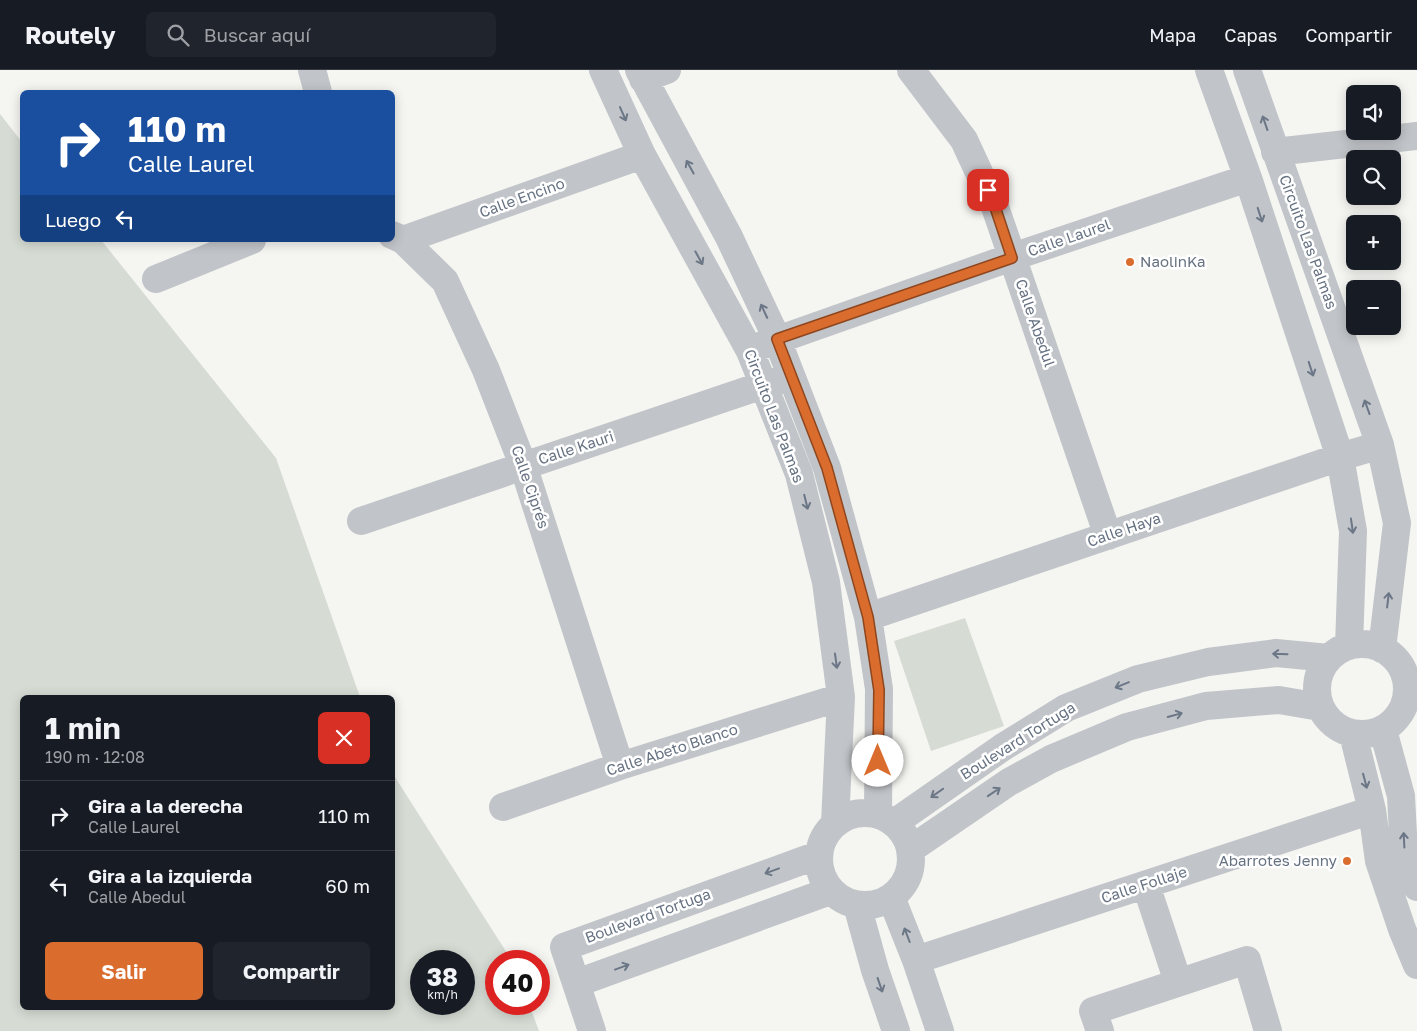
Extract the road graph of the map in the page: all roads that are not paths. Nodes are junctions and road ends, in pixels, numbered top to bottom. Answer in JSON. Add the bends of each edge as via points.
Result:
{"nodes":[{"id":1,"x":312,"y":70,"type":"edge"},
{"id":2,"x":603,"y":70,"type":"edge"},
{"id":3,"x":911,"y":70,"type":"edge"},
{"id":4,"x":1209,"y":70,"type":"edge"},
{"id":5,"x":1247,"y":70,"type":"edge"},
{"id":6,"x":650,"y":73,"type":"edge"},
{"id":7,"x":317,"y":90,"type":"edge"},
{"id":8,"x":1417,"y":136,"type":"edge"},
{"id":9,"x":1275,"y":152,"type":"junction"},
{"id":10,"x":642,"y":155,"type":"junction"},
{"id":11,"x":1248,"y":178,"type":"junction"},
{"id":12,"x":398,"y":238,"type":"edge"},
{"id":13,"x":247,"y":242,"type":"edge"},
{"id":14,"x":1012,"y":258,"type":"junction"},
{"id":15,"x":156,"y":278,"type":"dead end"},
{"id":16,"x":777,"y":339,"type":"junction"},
{"id":17,"x":750,"y":351,"type":"junction"},
{"id":18,"x":791,"y":376,"type":"junction"},
{"id":19,"x":764,"y":386,"type":"junction"},
{"id":20,"x":1380,"y":445,"type":"junction"},
{"id":21,"x":1340,"y":457,"type":"junction"},
{"id":22,"x":523,"y":465,"type":"junction"},
{"id":23,"x":1407,"y":519,"type":"edge"},
{"id":24,"x":361,"y":521,"type":"dead end"},
{"id":25,"x":1108,"y":536,"type":"junction"},
{"id":26,"x":868,"y":617,"type":"junction"},
{"id":27,"x":1382,"y":649,"type":"junction"},
{"id":28,"x":1339,"y":652,"type":"junction"},
{"id":29,"x":1410,"y":671,"type":"edge"},
{"id":30,"x":841,"y":697,"type":"junction"},
{"id":31,"x":1320,"y":707,"type":"junction"},
{"id":32,"x":1398,"y":724,"type":"edge"},
{"id":33,"x":1353,"y":734,"type":"junction"},
{"id":34,"x":620,"y":766,"type":"junction"},
{"id":35,"x":503,"y":807,"type":"dead end"},
{"id":36,"x":1372,"y":810,"type":"junction"},
{"id":37,"x":886,"y":818,"type":"junction"},
{"id":38,"x":835,"y":823,"type":"junction"},
{"id":39,"x":911,"y":849,"type":"junction"},
{"id":40,"x":818,"y":854,"type":"junction"},
{"id":41,"x":1146,"y":885,"type":"junction"},
{"id":42,"x":1417,"y":887,"type":"edge"},
{"id":43,"x":830,"y":890,"type":"junction"},
{"id":44,"x":892,"y":897,"type":"junction"},
{"id":45,"x":857,"y":905,"type":"junction"},
{"id":46,"x":1409,"y":926,"type":"edge"},
{"id":47,"x":916,"y":960,"type":"junction"},
{"id":48,"x":1417,"y":965,"type":"edge"},
{"id":49,"x":1178,"y":982,"type":"junction"},
{"id":50,"x":577,"y":983,"type":"junction"},
{"id":51,"x":592,"y":1031,"type":"edge"},
{"id":52,"x":896,"y":1031,"type":"edge"},
{"id":53,"x":940,"y":1031,"type":"edge"},
{"id":54,"x":1100,"y":1031,"type":"edge"},
{"id":55,"x":1268,"y":1031,"type":"edge"}],
"edges":[{"from":1,"to":7,"type":"street"},
{"from":2,"to":10,"type":"street","name":"Circuito Las Palmas","one_way":true},
{"from":3,"to":14,"type":"street","name":"Calle Abedul","via":[[964,140],[995,207]]},
{"from":4,"to":11,"type":"street"},
{"from":9,"to":5,"type":"street","name":"Circuito Las Palmas","one_way":true},
{"from":16,"to":6,"type":"street","name":"Circuito Las Palmas","one_way":true},
{"from":8,"to":9,"type":"street"},
{"from":20,"to":9,"type":"street","name":"Circuito Las Palmas","one_way":true},
{"from":10,"to":12,"type":"street","name":"Calle Encino"},
{"from":10,"to":17,"type":"street","name":"Circuito Las Palmas","one_way":true},
{"from":11,"to":14,"type":"street","name":"Calle Laurel"},
{"from":11,"to":21,"type":"street","one_way":true},
{"from":12,"to":22,"type":"street","name":"Calle Ciprés","via":[[445,281],[486,370]]},
{"from":13,"to":15,"type":"street"},
{"from":14,"to":16,"type":"street","name":"Calle Laurel"},
{"from":14,"to":25,"type":"street","name":"Calle Abedul"},
{"from":16,"to":17,"type":"street","name":"Calle Laurel"},
{"from":16,"to":18,"type":"street","name":"Circuito Las Palmas"},
{"from":17,"to":19,"type":"street","name":"Circuito Las Palmas"},
{"from":18,"to":19,"type":"street","name":"Calle Kauri"},
{"from":18,"to":26,"type":"street","name":"Circuito Las Palmas","via":[[827,468]]},
{"from":19,"to":22,"type":"street","name":"Calle Kauri"},
{"from":19,"to":30,"type":"street","name":"Circuito Las Palmas","one_way":true,"via":[[800,474],[826,582]]},
{"from":20,"to":21,"type":"street","name":"Calle Haya"},
{"from":20,"to":23,"type":"street","name":"Circuito Las Palmas"},
{"from":21,"to":25,"type":"street","name":"Calle Haya"},
{"from":21,"to":28,"type":"street","one_way":true,"via":[[1353,531]]},
{"from":22,"to":24,"type":"street","name":"Calle Kauri"},
{"from":22,"to":34,"type":"street","name":"Calle Ciprés"},
{"from":27,"to":23,"type":"street","name":"Circuito Las Palmas","one_way":true},
{"from":25,"to":26,"type":"street","name":"Calle Haya"},
{"from":26,"to":37,"type":"street","name":"Circuito Las Palmas","via":[[879,690]]},
{"from":27,"to":28,"type":"street","via":[[1360,644]]},
{"from":27,"to":29,"type":"street"},
{"from":28,"to":31,"type":"street","via":[[1321,669],[1316,694]]},
{"from":28,"to":37,"type":"street","name":"Boulevard Tortuga","one_way":true,"via":[[1276,654],[1208,662],[1138,678],[1066,708]]},
{"from":29,"to":32,"type":"street","via":[[1406,702]]},
{"from":30,"to":34,"type":"street","name":"Calle Abeto Blanco"},
{"from":30,"to":38,"type":"street","name":"Circuito Las Palmas"},
{"from":31,"to":33,"type":"street","via":[[1338,729]]},
{"from":39,"to":31,"type":"street","name":"Boulevard Tortuga","one_way":true,"via":[[1009,782],[1051,759],[1127,727],[1206,706],[1279,700]]},
{"from":32,"to":33,"type":"street","via":[[1365,735]]},
{"from":42,"to":32,"type":"street","one_way":true,"via":[[1404,852]]},
{"from":33,"to":36,"type":"street","one_way":true},
{"from":34,"to":35,"type":"street","name":"Calle Abeto Blanco"},
{"from":36,"to":41,"type":"street","name":"Calle Follaje"},
{"from":36,"to":46,"type":"street","via":[[1379,861]]},
{"from":37,"to":38,"type":"street","via":[[863,812],[848,815]]},
{"from":37,"to":39,"type":"street","via":[[905,834]]},
{"from":38,"to":40,"type":"street","via":[[826,832]]},
{"from":39,"to":44,"type":"street","via":[[908,876]]},
{"from":40,"to":43,"type":"street","via":[[818,868]]},
{"from":40,"to":50,"type":"street","name":"Boulevard Tortuga","one_way":true,"via":[[564,947]]},
{"from":41,"to":47,"type":"street","name":"Calle Follaje"},
{"from":41,"to":49,"type":"street"},
{"from":43,"to":45,"type":"street"},
{"from":50,"to":43,"type":"street","one_way":true},
{"from":44,"to":45,"type":"street","via":[[869,905]]},
{"from":47,"to":44,"type":"street","one_way":true},
{"from":45,"to":52,"type":"street","one_way":true},
{"from":46,"to":48,"type":"street"},
{"from":47,"to":53,"type":"street"},
{"from":49,"to":54,"type":"street","via":[[1093,1011]]},
{"from":49,"to":55,"type":"street","via":[[1247,960]]},
{"from":50,"to":51,"type":"street"}]}
